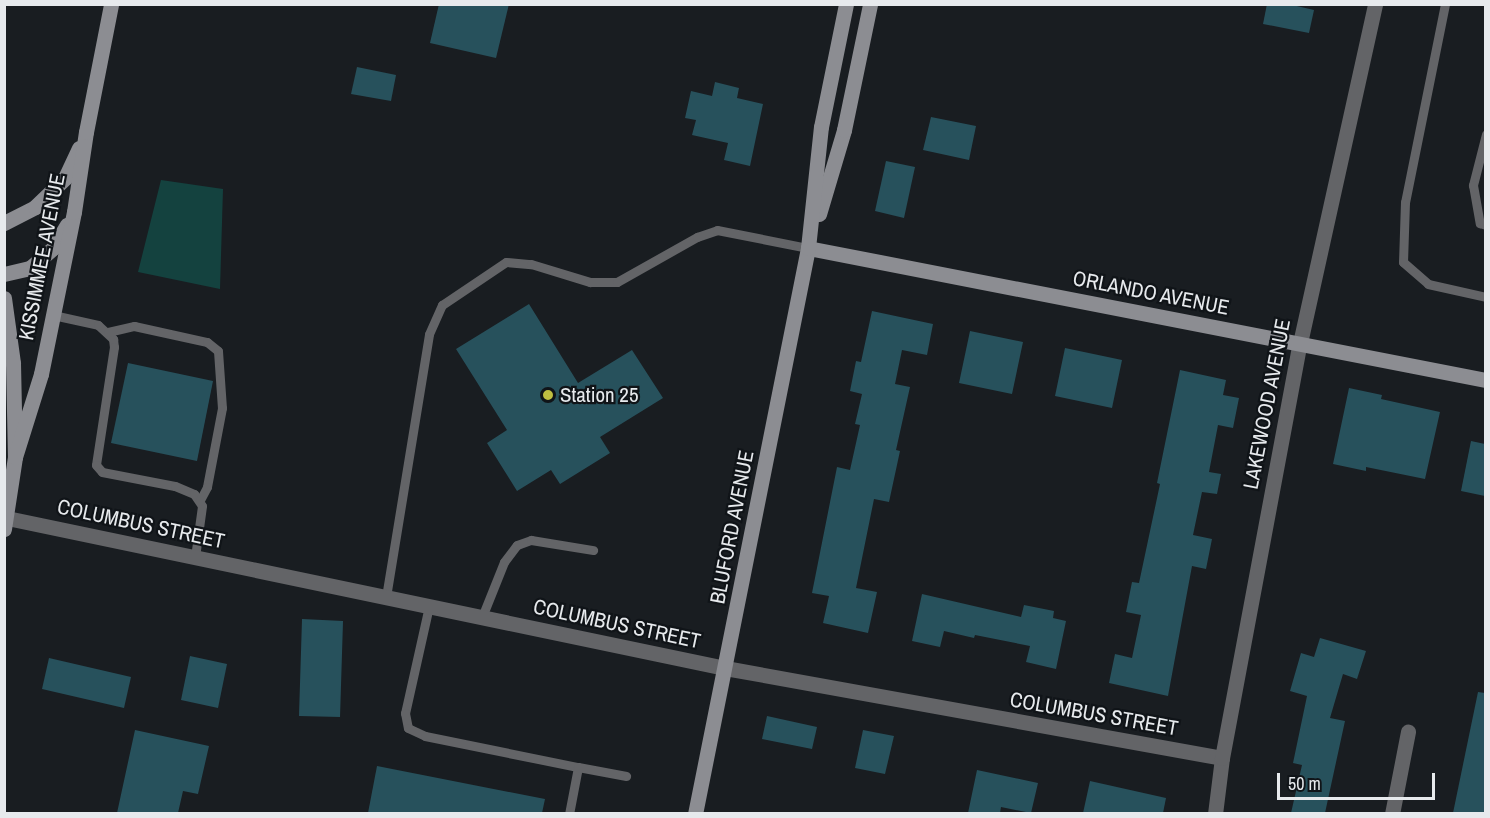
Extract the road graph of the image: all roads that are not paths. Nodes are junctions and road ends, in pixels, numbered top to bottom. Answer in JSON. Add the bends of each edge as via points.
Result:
{"nodes":[{"id":1,"x":111,"y":4,"type":"edge"},
{"id":2,"x":846,"y":4,"type":"edge"},
{"id":3,"x":870,"y":4,"type":"edge"},
{"id":4,"x":1375,"y":4,"type":"edge"},
{"id":5,"x":1445,"y":4,"type":"edge"},
{"id":6,"x":86,"y":132,"type":"junction"},
{"id":7,"x":1485,"y":134,"type":"edge"},
{"id":8,"x":74,"y":213,"type":"junction"},
{"id":9,"x":4,"y":224,"type":"edge"},
{"id":10,"x":1485,"y":225,"type":"edge"},
{"id":11,"x":808,"y":248,"type":"junction"},
{"id":12,"x":4,"y":274,"type":"edge"},
{"id":13,"x":1485,"y":297,"type":"edge"},
{"id":14,"x":4,"y":298,"type":"edge"},
{"id":15,"x":53,"y":315,"type":"junction"},
{"id":16,"x":6,"y":326,"type":"edge"},
{"id":17,"x":108,"y":332,"type":"junction"},
{"id":18,"x":1300,"y":343,"type":"junction"},
{"id":19,"x":1485,"y":380,"type":"edge"},
{"id":20,"x":15,"y":457,"type":"junction"},
{"id":21,"x":7,"y":496,"type":"edge"},
{"id":22,"x":200,"y":500,"type":"junction"},
{"id":23,"x":6,"y":523,"type":"edge"},
{"id":24,"x":592,"y":550,"type":"dead end"},
{"id":25,"x":195,"y":557,"type":"junction"},
{"id":26,"x":386,"y":597,"type":"junction"},
{"id":27,"x":429,"y":606,"type":"junction"},
{"id":28,"x":482,"y":617,"type":"junction"},
{"id":29,"x":725,"y":668,"type":"junction"},
{"id":30,"x":1408,"y":732,"type":"dead end"},
{"id":31,"x":1222,"y":758,"type":"junction"},
{"id":32,"x":578,"y":767,"type":"junction"},
{"id":33,"x":626,"y":776,"type":"dead end"},
{"id":34,"x":569,"y":813,"type":"edge"},
{"id":35,"x":695,"y":813,"type":"edge"},
{"id":36,"x":1215,"y":813,"type":"edge"},
{"id":37,"x":1392,"y":813,"type":"edge"}],
"edges":[{"from":1,"to":6,"type":"street","name":"KISSIMMEE AVENUE"},
{"from":2,"to":11,"type":"street","name":"BLUFORD AVENUE","via":[[821,127]]},
{"from":3,"to":11,"type":"street","name":"BLUFORD AVENUE","via":[[844,130]]},
{"from":4,"to":18,"type":"street","name":"LAKEWOOD AVENUE"},
{"from":5,"to":13,"type":"lane","via":[[1406,202],[1403,262],[1428,284]]},
{"from":6,"to":8,"type":"street","name":"KISSIMMEE AVENUE"},
{"from":6,"to":9,"type":"street","name":"KISSIMMEE AVENUE","via":[[65,178],[35,207]]},
{"from":7,"to":10,"type":"lane","via":[[1473,184],[1480,223]]},
{"from":8,"to":12,"type":"street","via":[[53,248],[30,268]]},
{"from":8,"to":15,"type":"street","name":"KISSIMMEE AVENUE"},
{"from":11,"to":18,"type":"street","name":"ORLANDO AVENUE"},
{"from":11,"to":26,"type":"lane","via":[[717,231],[697,237],[617,282],[590,282],[531,264],[506,262],[442,305],[429,334]]},
{"from":11,"to":29,"type":"street","name":"BLUFORD AVENUE"},
{"from":14,"to":16,"type":"street","name":"KISSIMMEE AVENUE"},
{"from":15,"to":17,"type":"lane","via":[[98,325]]},
{"from":15,"to":20,"type":"street","name":"KISSIMMEE AVENUE","via":[[41,374]]},
{"from":16,"to":20,"type":"street","name":"KISSIMMEE AVENUE","via":[[13,363]]},
{"from":17,"to":22,"type":"lane","via":[[114,347],[96,465],[102,472],[175,486]]},
{"from":17,"to":22,"type":"lane","via":[[135,326],[207,342],[218,351],[222,408],[207,487]]},
{"from":18,"to":19,"type":"street","name":"ORLANDO AVENUE"},
{"from":18,"to":31,"type":"street","name":"LAKEWOOD AVENUE"},
{"from":20,"to":21,"type":"street","name":"KISSIMMEE AVENUE"},
{"from":21,"to":23,"type":"street","name":"KISSIMMEE AVENUE"},
{"from":22,"to":25,"type":"lane"},
{"from":23,"to":25,"type":"street","name":"COLUMBUS STREET"},
{"from":24,"to":28,"type":"lane","via":[[531,540],[517,545],[504,562]]},
{"from":25,"to":26,"type":"street","name":"COLUMBUS STREET"},
{"from":26,"to":27,"type":"street","name":"COLUMBUS STREET"},
{"from":27,"to":28,"type":"street","name":"COLUMBUS STREET"},
{"from":27,"to":32,"type":"lane","via":[[405,712],[408,728],[425,736]]},
{"from":28,"to":29,"type":"street","name":"COLUMBUS STREET"},
{"from":29,"to":31,"type":"street","name":"COLUMBUS STREET"},
{"from":29,"to":35,"type":"street","name":"BLUFORD AVENUE"},
{"from":30,"to":37,"type":"street"},
{"from":31,"to":36,"type":"street","name":"LAKEWOOD AVENUE"},
{"from":32,"to":33,"type":"lane"},
{"from":32,"to":34,"type":"lane"}]}
